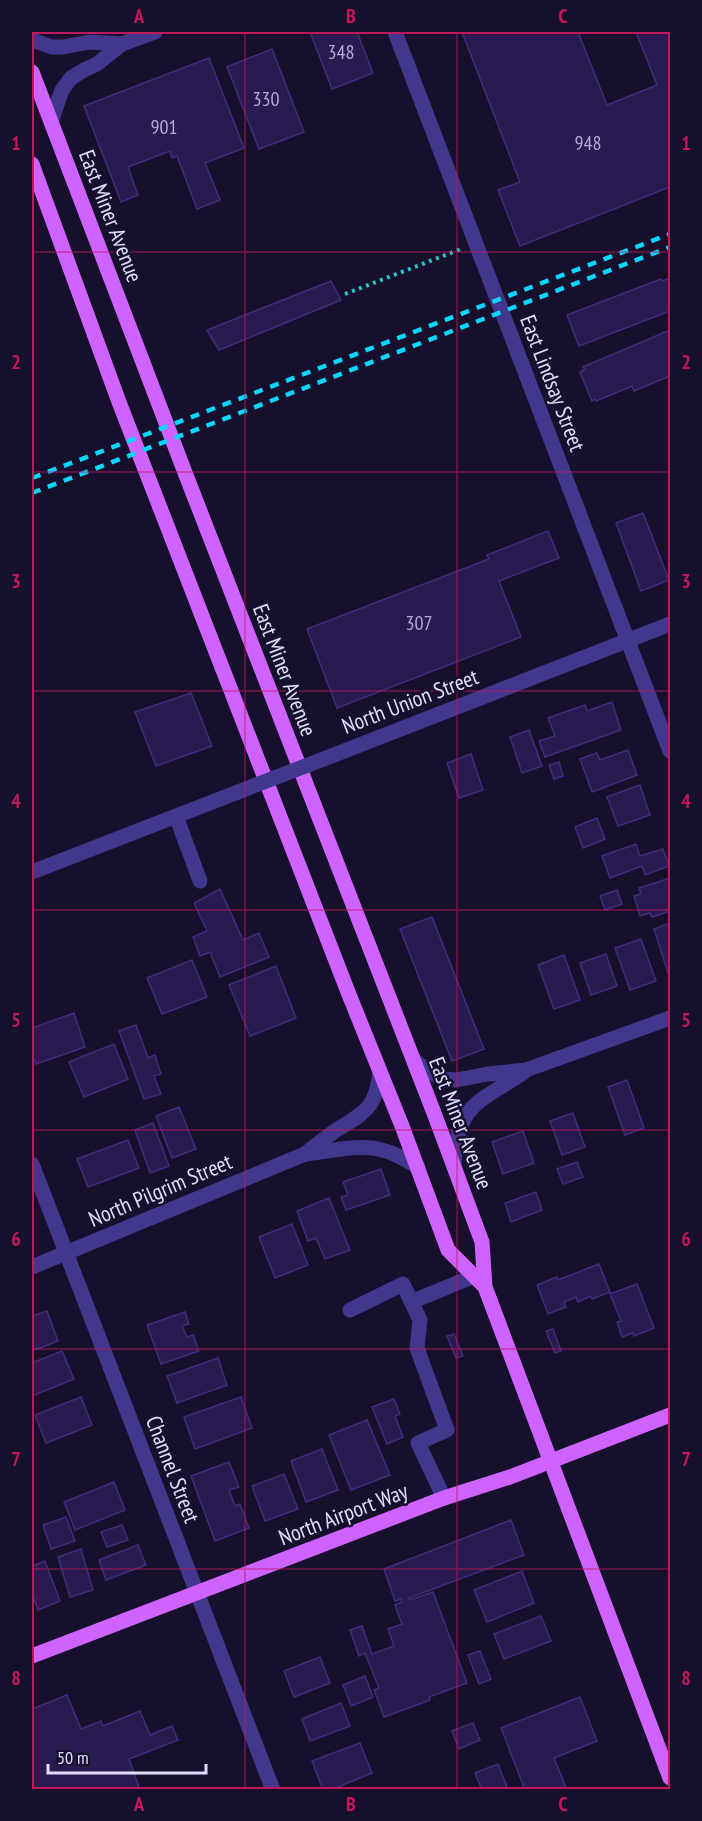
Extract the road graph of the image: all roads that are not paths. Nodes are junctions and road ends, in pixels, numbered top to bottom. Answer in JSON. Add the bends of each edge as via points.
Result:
{"nodes":[{"id":1,"x":155,"y":32,"type":"edge"},
{"id":2,"x":395,"y":32,"type":"edge"},
{"id":3,"x":32,"y":40,"type":"edge"},
{"id":4,"x":122,"y":44,"type":"junction"},
{"id":5,"x":32,"y":72,"type":"edge"},
{"id":6,"x":51,"y":122,"type":"junction"},
{"id":7,"x":32,"y":164,"type":"edge"},
{"id":8,"x":670,"y":624,"type":"edge"},
{"id":9,"x":628,"y":641,"type":"junction"},
{"id":10,"x":670,"y":751,"type":"edge"},
{"id":11,"x":176,"y":816,"type":"junction"},
{"id":12,"x":32,"y":872,"type":"edge"},
{"id":13,"x":200,"y":882,"type":"dead end"},
{"id":14,"x":670,"y":1018,"type":"edge"},
{"id":15,"x":413,"y":1059,"type":"junction"},
{"id":16,"x":526,"y":1070,"type":"junction"},
{"id":17,"x":380,"y":1071,"type":"junction"},
{"id":18,"x":305,"y":1154,"type":"junction"},
{"id":19,"x":32,"y":1164,"type":"edge"},
{"id":20,"x":454,"y":1165,"type":"junction"},
{"id":21,"x":418,"y":1167,"type":"junction"},
{"id":22,"x":66,"y":1254,"type":"junction"},
{"id":23,"x":32,"y":1267,"type":"edge"},
{"id":24,"x":480,"y":1281,"type":"junction"},
{"id":25,"x":411,"y":1302,"type":"junction"},
{"id":26,"x":350,"y":1310,"type":"dead end"},
{"id":27,"x":670,"y":1414,"type":"edge"},
{"id":28,"x":551,"y":1461,"type":"junction"},
{"id":29,"x":444,"y":1498,"type":"junction"},
{"id":30,"x":198,"y":1594,"type":"junction"},
{"id":31,"x":32,"y":1656,"type":"edge"},
{"id":32,"x":670,"y":1778,"type":"edge"},
{"id":33,"x":273,"y":1790,"type":"edge"}],
"edges":[{"from":1,"to":4,"type":"street"},
{"from":2,"to":9,"type":"street","name":"East Lindsay Street"},
{"from":3,"to":4,"type":"street","via":[[52,47],[90,42]]},
{"from":4,"to":6,"type":"street","via":[[71,78],[62,90]]},
{"from":5,"to":6,"type":"main road","name":"East Miner Avenue"},
{"from":6,"to":15,"type":"main road","name":"East Miner Avenue"},
{"from":7,"to":17,"type":"main road","name":"East Miner Avenue","via":[[118,402]]},
{"from":8,"to":9,"type":"street","name":"North Union Street"},
{"from":9,"to":10,"type":"street","name":"East Lindsay Street"},
{"from":9,"to":11,"type":"street","name":"North Union Street","bridge":true},
{"from":11,"to":12,"type":"street","name":"North Union Street"},
{"from":11,"to":13,"type":"street"},
{"from":14,"to":16,"type":"street"},
{"from":15,"to":16,"type":"street","via":[[444,1079]]},
{"from":15,"to":20,"type":"main road","name":"East Miner Avenue"},
{"from":16,"to":20,"type":"street","via":[[468,1111],[455,1143]]},
{"from":17,"to":18,"type":"street","name":"North Pilgrim Street","via":[[378,1090],[368,1108]]},
{"from":17,"to":21,"type":"main road","name":"East Miner Avenue"},
{"from":18,"to":21,"type":"street","name":"North Pilgrim Street","via":[[377,1148]]},
{"from":18,"to":22,"type":"street","name":"North Pilgrim Street"},
{"from":19,"to":22,"type":"street","name":"Channel Street"},
{"from":20,"to":24,"type":"main road","name":"East Miner Avenue","via":[[482,1242]]},
{"from":21,"to":24,"type":"main road","name":"East Miner Avenue","via":[[448,1250]]},
{"from":22,"to":23,"type":"street","name":"North Pilgrim Street"},
{"from":22,"to":30,"type":"street","name":"Channel Street"},
{"from":24,"to":25,"type":"street"},
{"from":24,"to":28,"type":"main road","name":"East Miner Avenue"},
{"from":25,"to":26,"type":"street","via":[[403,1284]]},
{"from":25,"to":29,"type":"street","via":[[420,1320],[417,1348],[447,1430],[418,1443]]},
{"from":27,"to":28,"type":"main road","name":"North Airport Way"},
{"from":28,"to":29,"type":"main road","name":"North Airport Way"},
{"from":28,"to":32,"type":"main road","name":"East Miner Avenue"},
{"from":29,"to":30,"type":"main road","name":"North Airport Way"},
{"from":30,"to":31,"type":"main road","name":"North Airport Way"},
{"from":30,"to":33,"type":"street","name":"Channel Street"}]}
